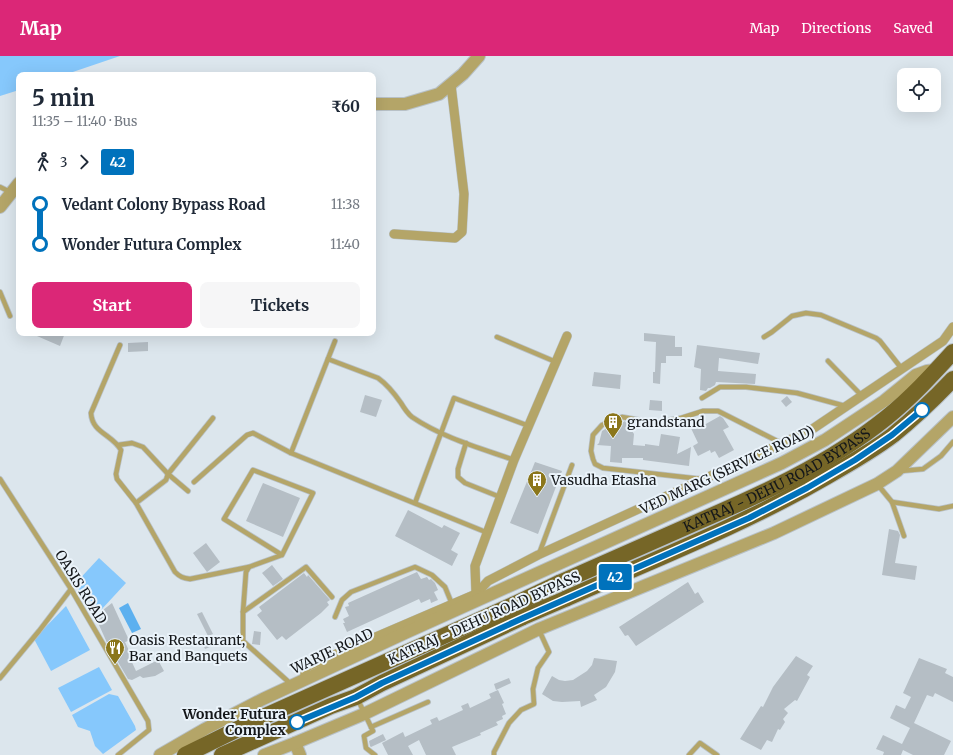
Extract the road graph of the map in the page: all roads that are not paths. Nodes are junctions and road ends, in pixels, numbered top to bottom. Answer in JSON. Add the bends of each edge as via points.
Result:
{"nodes":[{"id":1,"x":479,"y":56,"type":"edge"},
{"id":2,"x":450,"y":85,"type":"junction"},
{"id":3,"x":376,"y":104,"type":"edge"},
{"id":4,"x":0,"y":187,"type":"edge"},
{"id":5,"x":15,"y":188,"type":"edge"},
{"id":6,"x":0,"y":207,"type":"edge"},
{"id":7,"x":394,"y":234,"type":"dead end"},
{"id":8,"x":0,"y":292,"type":"edge"},
{"id":9,"x":10,"y":316,"type":"dead end"},
{"id":10,"x":953,"y":327,"type":"edge"},
{"id":11,"x":567,"y":336,"type":"dead end"},
{"id":12,"x":497,"y":337,"type":"dead end"},
{"id":13,"x":764,"y":337,"type":"dead end"},
{"id":14,"x":335,"y":341,"type":"dead end"},
{"id":15,"x":120,"y":345,"type":"dead end"},
{"id":16,"x":948,"y":346,"type":"edge"},
{"id":17,"x":328,"y":359,"type":"junction"},
{"id":18,"x":828,"y":361,"type":"dead end"},
{"id":19,"x":556,"y":362,"type":"junction"},
{"id":20,"x":902,"y":369,"type":"junction"},
{"id":21,"x":936,"y":370,"type":"junction"},
{"id":22,"x":953,"y":380,"type":"edge"},
{"id":23,"x":953,"y":391,"type":"edge"},
{"id":24,"x":862,"y":396,"type":"junction"},
{"id":25,"x":702,"y":398,"type":"dead end"},
{"id":26,"x":932,"y":402,"type":"junction"},
{"id":27,"x":847,"y":406,"type":"junction"},
{"id":28,"x":213,"y":418,"type":"dead end"},
{"id":29,"x":953,"y":418,"type":"edge"},
{"id":30,"x":529,"y":426,"type":"junction"},
{"id":31,"x":441,"y":432,"type":"junction"},
{"id":32,"x":953,"y":442,"type":"edge"},
{"id":33,"x":466,"y":443,"type":"junction"},
{"id":34,"x":782,"y":444,"type":"junction"},
{"id":35,"x":118,"y":445,"type":"junction"},
{"id":36,"x":291,"y":453,"type":"junction"},
{"id":37,"x":514,"y":460,"type":"junction"},
{"id":38,"x":572,"y":465,"type":"dead end"},
{"id":39,"x":897,"y":471,"type":"junction"},
{"id":40,"x":168,"y":474,"type":"junction"},
{"id":41,"x":0,"y":479,"type":"edge"},
{"id":42,"x":704,"y":479,"type":"junction"},
{"id":43,"x":194,"y":482,"type":"dead end"},
{"id":44,"x":876,"y":484,"type":"junction"},
{"id":45,"x":188,"y":491,"type":"dead end"},
{"id":46,"x":501,"y":497,"type":"junction"},
{"id":47,"x":892,"y":502,"type":"junction"},
{"id":48,"x":136,"y":503,"type":"junction"},
{"id":49,"x":414,"y":503,"type":"junction"},
{"id":50,"x":953,"y":506,"type":"edge"},
{"id":51,"x":488,"y":533,"type":"junction"},
{"id":52,"x":904,"y":536,"type":"dead end"},
{"id":53,"x":282,"y":555,"type":"junction"},
{"id":54,"x":538,"y":555,"type":"junction"},
{"id":55,"x":249,"y":567,"type":"junction"},
{"id":56,"x":539,"y":573,"type":"junction"},
{"id":57,"x":520,"y":582,"type":"junction"},
{"id":58,"x":71,"y":590,"type":"junction"},
{"id":59,"x":332,"y":597,"type":"dead end"},
{"id":60,"x":476,"y":598,"type":"junction"},
{"id":61,"x":452,"y":604,"type":"junction"},
{"id":62,"x":519,"y":611,"type":"junction"},
{"id":63,"x":243,"y":612,"type":"junction"},
{"id":64,"x":335,"y":616,"type":"dead end"},
{"id":65,"x":560,"y":620,"type":"junction"},
{"id":66,"x":539,"y":629,"type":"junction"},
{"id":67,"x":0,"y":678,"type":"edge"},
{"id":68,"x":299,"y":684,"type":"junction"},
{"id":69,"x":356,"y":697,"type":"junction"},
{"id":70,"x":428,"y":702,"type":"dead end"},
{"id":71,"x":364,"y":714,"type":"junction"},
{"id":72,"x":371,"y":727,"type":"junction"},
{"id":73,"x":295,"y":743,"type":"junction"},
{"id":74,"x":118,"y":755,"type":"edge"},
{"id":75,"x":160,"y":755,"type":"edge"},
{"id":76,"x":186,"y":755,"type":"edge"},
{"id":77,"x":222,"y":755,"type":"edge"},
{"id":78,"x":264,"y":755,"type":"edge"},
{"id":79,"x":300,"y":755,"type":"edge"},
{"id":80,"x":375,"y":755,"type":"edge"},
{"id":81,"x":494,"y":755,"type":"edge"},
{"id":82,"x":689,"y":755,"type":"edge"},
{"id":83,"x":717,"y":755,"type":"edge"}],
"edges":[{"from":1,"to":2,"type":"street"},
{"from":2,"to":3,"type":"street","via":[[439,94],[405,104]]},
{"from":2,"to":7,"type":"street","via":[[464,194],[462,232],[455,238]]},
{"from":4,"to":5,"type":"lane"},
{"from":5,"to":6,"type":"street"},
{"from":8,"to":9,"type":"lane"},
{"from":10,"to":16,"type":"street"},
{"from":11,"to":19,"type":"street"},
{"from":12,"to":19,"type":"lane"},
{"from":13,"to":20,"type":"lane","via":[[792,316],[806,313],[821,315],[876,338]]},
{"from":14,"to":17,"type":"lane"},
{"from":15,"to":35,"type":"lane","via":[[91,413],[94,425]]},
{"from":16,"to":20,"type":"street"},
{"from":16,"to":21,"type":"highway","name":"KATRAJ - DEHU ROAD BYPASS"},
{"from":17,"to":31,"type":"lane","via":[[378,378],[390,388],[407,412]]},
{"from":17,"to":36,"type":"lane"},
{"from":18,"to":24,"type":"lane"},
{"from":19,"to":30,"type":"street"},
{"from":20,"to":24,"type":"street"},
{"from":21,"to":56,"type":"street","name":"VED MARG (SERVICE ROAD)","via":[[916,375],[884,401],[825,440],[782,463]]},
{"from":21,"to":62,"type":"highway","name":"KATRAJ - DEHU ROAD BYPASS","bridge":true,"via":[[915,394],[885,419],[807,470],[752,498],[559,583]]},
{"from":22,"to":26,"type":"highway","name":"KATRAJ - DEHU ROAD BYPASS"},
{"from":23,"to":26,"type":"highway"},
{"from":24,"to":27,"type":"street"},
{"from":25,"to":27,"type":"lane","via":[[720,387],[746,387],[797,394]]},
{"from":26,"to":62,"type":"highway","name":"KATRAJ - DEHU ROAD BYPASS","bridge":true,"via":[[892,435],[855,460],[749,518],[565,599]]},
{"from":27,"to":34,"type":"street","via":[[811,430]]},
{"from":28,"to":40,"type":"lane"},
{"from":29,"to":39,"type":"street"},
{"from":30,"to":31,"type":"lane","via":[[454,398]]},
{"from":30,"to":37,"type":"street"},
{"from":31,"to":33,"type":"lane"},
{"from":31,"to":49,"type":"lane"},
{"from":32,"to":39,"type":"lane","via":[[941,456],[923,468]]},
{"from":33,"to":37,"type":"lane"},
{"from":33,"to":46,"type":"lane","via":[[458,477],[465,483]]},
{"from":34,"to":42,"type":"street"},
{"from":34,"to":42,"type":"lane","via":[[718,411],[703,411],[658,422],[622,417],[602,425],[593,435],[593,459],[603,468]]},
{"from":35,"to":40,"type":"lane","via":[[132,443],[143,447]]},
{"from":35,"to":48,"type":"lane","via":[[121,455],[116,476]]},
{"from":36,"to":43,"type":"lane","via":[[253,433],[247,435]]},
{"from":36,"to":49,"type":"lane"},
{"from":37,"to":46,"type":"street"},
{"from":38,"to":54,"type":"lane"},
{"from":39,"to":44,"type":"street"},
{"from":40,"to":45,"type":"lane"},
{"from":40,"to":48,"type":"lane","via":[[166,480]]},
{"from":41,"to":58,"type":"lane","name":"OASIS ROAD"},
{"from":42,"to":54,"type":"street"},
{"from":44,"to":47,"type":"lane"},
{"from":44,"to":65,"type":"street","via":[[774,533]]},
{"from":46,"to":51,"type":"street"},
{"from":47,"to":50,"type":"lane","via":[[939,509]]},
{"from":47,"to":52,"type":"lane"},
{"from":48,"to":55,"type":"lane","via":[[175,572],[184,578]]},
{"from":49,"to":51,"type":"lane"},
{"from":51,"to":60,"type":"street","via":[[475,566]]},
{"from":53,"to":53,"type":"lane","via":[[313,493],[253,470],[224,519]]},
{"from":53,"to":55,"type":"lane"},
{"from":54,"to":60,"type":"street","via":[[488,581]]},
{"from":55,"to":63,"type":"lane","via":[[246,572]]},
{"from":56,"to":57,"type":"street","name":"VED MARG (SERVICE ROAD)"},
{"from":56,"to":65,"type":"street"},
{"from":57,"to":60,"type":"street","name":"WARJE ROAD"},
{"from":57,"to":66,"type":"street"},
{"from":58,"to":67,"type":"lane"},
{"from":58,"to":74,"type":"lane","name":"OASIS ROAD","via":[[148,721],[149,730]]},
{"from":59,"to":63,"type":"lane","via":[[306,567]]},
{"from":60,"to":61,"type":"street"},
{"from":60,"to":68,"type":"street","name":"WARJE ROAD"},
{"from":61,"to":64,"type":"lane","via":[[445,587],[432,575],[415,567],[351,592],[342,600]]},
{"from":61,"to":68,"type":"street","via":[[306,667]]},
{"from":62,"to":69,"type":"highway","name":"KATRAJ - DEHU ROAD BYPASS"},
{"from":62,"to":76,"type":"highway","name":"KATRAJ - DEHU ROAD BYPASS","via":[[252,722]]},
{"from":63,"to":68,"type":"lane","via":[[243,642]]},
{"from":65,"to":66,"type":"street"},
{"from":66,"to":71,"type":"street"},
{"from":66,"to":81,"type":"lane","via":[[549,652],[538,668],[533,689],[534,704],[521,710],[508,723]]},
{"from":68,"to":75,"type":"street","name":"WARJE ROAD","via":[[205,729]]},
{"from":69,"to":71,"type":"lane"},
{"from":69,"to":77,"type":"highway","name":"KATRAJ - DEHU ROAD BYPASS"},
{"from":70,"to":72,"type":"lane"},
{"from":71,"to":72,"type":"lane"},
{"from":71,"to":73,"type":"street"},
{"from":72,"to":80,"type":"lane","via":[[373,732],[364,736],[366,748]]},
{"from":73,"to":78,"type":"street"},
{"from":73,"to":79,"type":"street"},
{"from":82,"to":83,"type":"lane","via":[[700,742]]}]}
